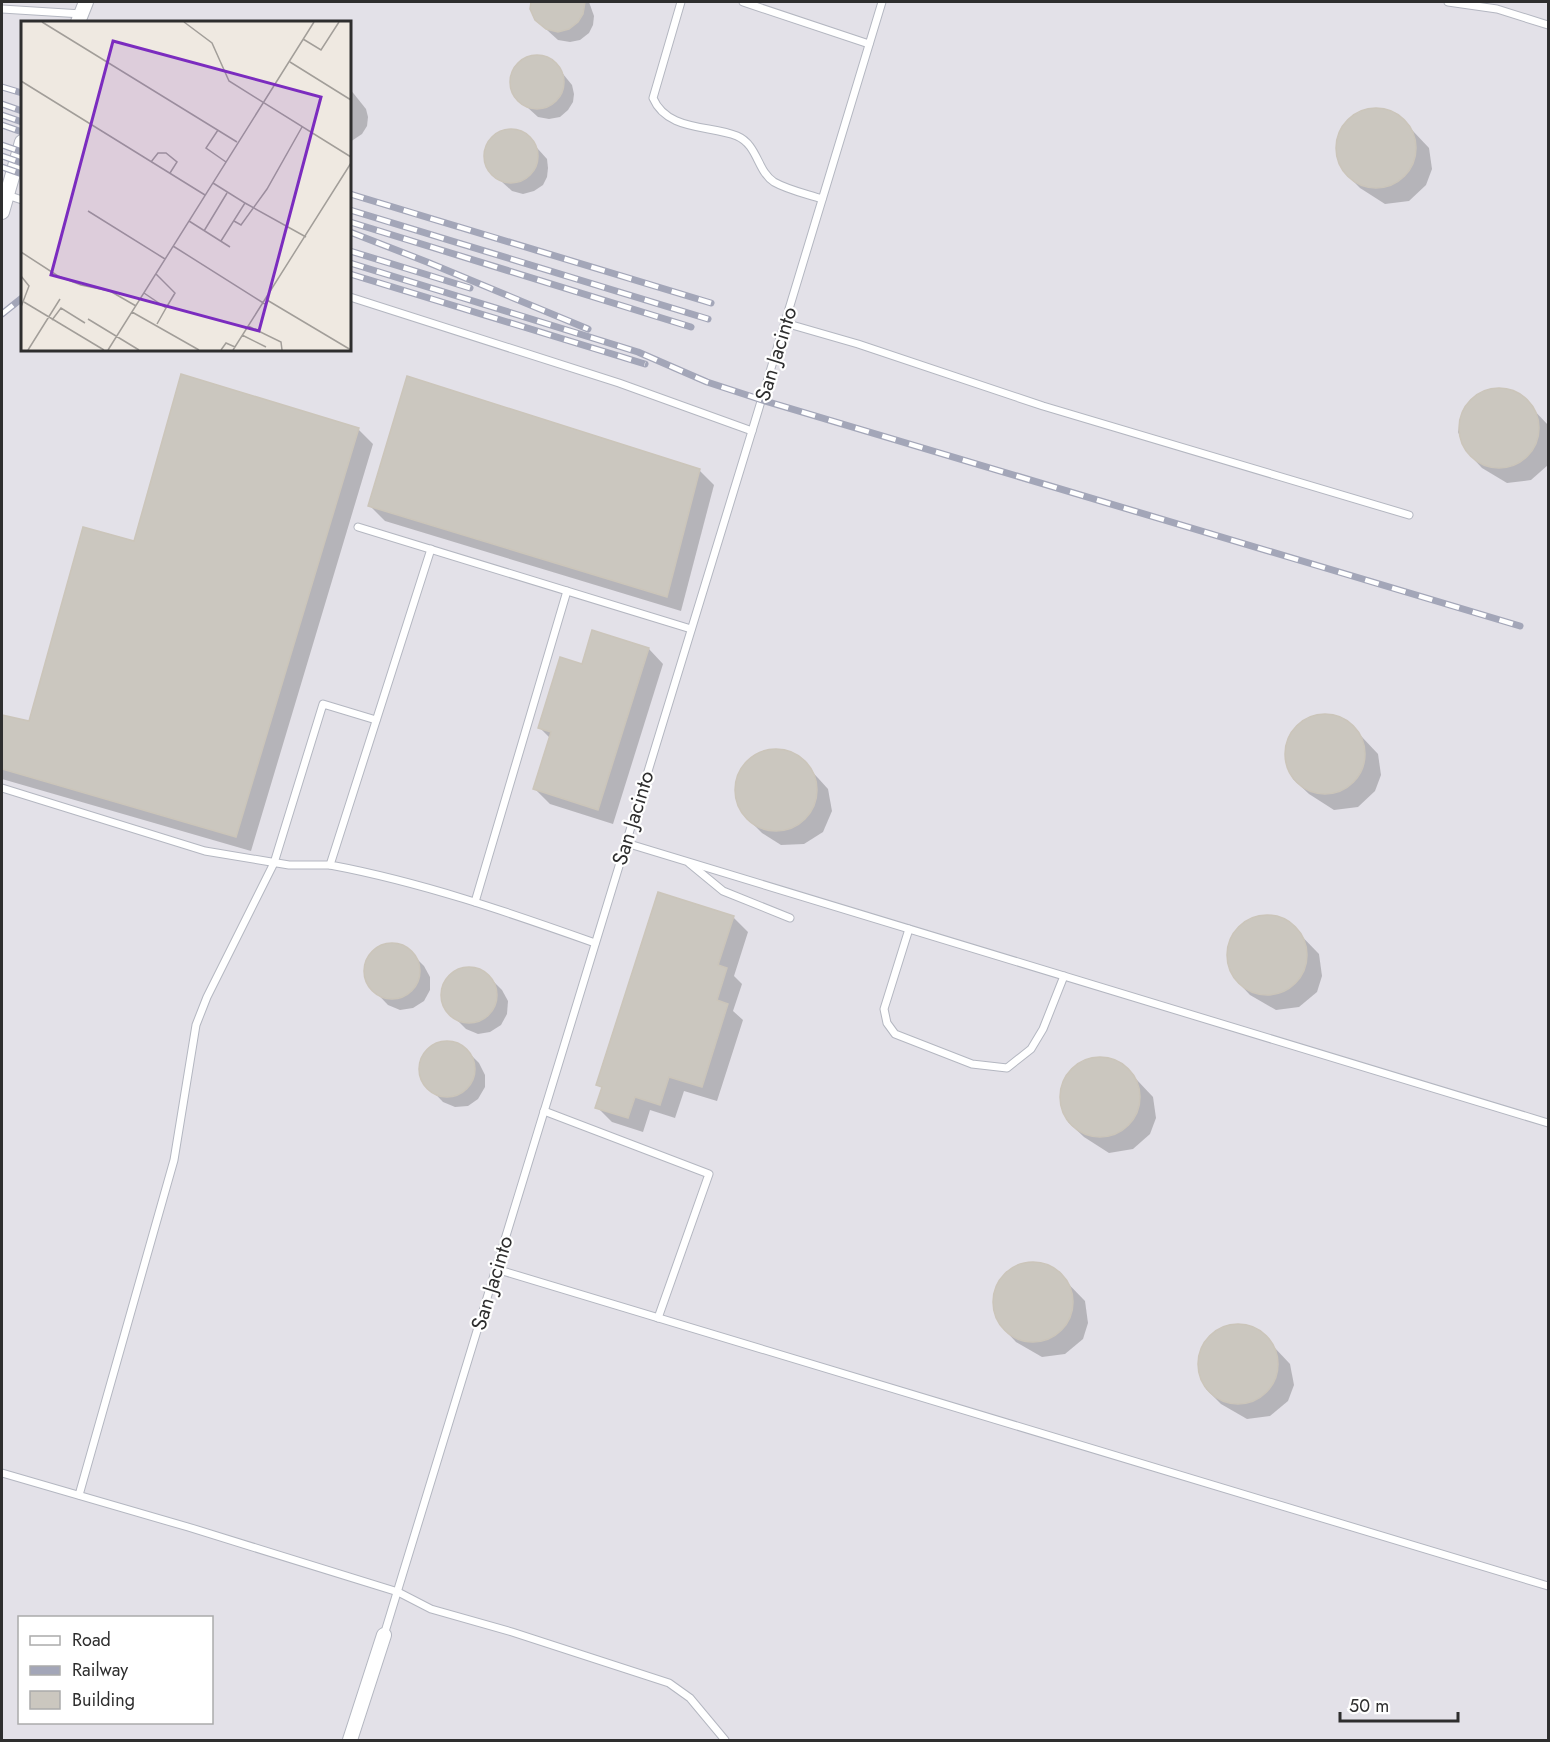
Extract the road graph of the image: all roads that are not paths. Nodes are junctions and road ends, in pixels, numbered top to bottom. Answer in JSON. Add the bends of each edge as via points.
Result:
{"nodes":[{"id":1,"x":681,"y":2,"type":"edge"},
{"id":2,"x":743,"y":2,"type":"edge"},
{"id":3,"x":882,"y":2,"type":"edge"},
{"id":4,"x":1448,"y":2,"type":"edge"},
{"id":5,"x":2,"y":9,"type":"edge"},
{"id":6,"x":82,"y":13,"type":"edge"},
{"id":7,"x":1548,"y":25,"type":"edge"},
{"id":8,"x":869,"y":44,"type":"junction"},
{"id":9,"x":21,"y":146,"type":"edge"},
{"id":10,"x":7,"y":195,"type":"junction"},
{"id":11,"x":21,"y":200,"type":"edge"},
{"id":12,"x":822,"y":200,"type":"junction"},
{"id":13,"x":2,"y":212,"type":"edge"},
{"id":14,"x":351,"y":297,"type":"edge"},
{"id":15,"x":785,"y":323,"type":"junction"},
{"id":16,"x":752,"y":431,"type":"junction"},
{"id":17,"x":1409,"y":515,"type":"dead end"},
{"id":18,"x":358,"y":527,"type":"dead end"},
{"id":19,"x":431,"y":549,"type":"junction"},
{"id":20,"x":567,"y":591,"type":"junction"},
{"id":21,"x":691,"y":629,"type":"junction"},
{"id":22,"x":376,"y":720,"type":"junction"},
{"id":23,"x":2,"y":788,"type":"edge"},
{"id":24,"x":626,"y":843,"type":"junction"},
{"id":25,"x":687,"y":862,"type":"junction"},
{"id":26,"x":273,"y":863,"type":"junction"},
{"id":27,"x":330,"y":865,"type":"junction"},
{"id":28,"x":475,"y":902,"type":"junction"},
{"id":29,"x":790,"y":918,"type":"dead end"},
{"id":30,"x":909,"y":929,"type":"junction"},
{"id":31,"x":595,"y":943,"type":"junction"},
{"id":32,"x":1064,"y":976,"type":"junction"},
{"id":33,"x":544,"y":1111,"type":"junction"},
{"id":34,"x":1548,"y":1123,"type":"edge"},
{"id":35,"x":496,"y":1269,"type":"junction"},
{"id":36,"x":658,"y":1318,"type":"junction"},
{"id":37,"x":2,"y":1473,"type":"edge"},
{"id":38,"x":79,"y":1495,"type":"junction"},
{"id":39,"x":1548,"y":1586,"type":"edge"},
{"id":40,"x":398,"y":1592,"type":"junction"},
{"id":41,"x":384,"y":1635,"type":"joint"},
{"id":42,"x":350,"y":1740,"type":"edge"},
{"id":43,"x":725,"y":1740,"type":"edge"}],
"edges":[{"from":1,"to":12,"type":"lane","via":[[653,98],[655,104],[678,122],[737,136],[752,148],[774,182]]},
{"from":2,"to":8,"type":"lane"},
{"from":3,"to":8,"type":"lane","name":"San Jacinto"},
{"from":4,"to":7,"type":"lane","via":[[1497,9]]},
{"from":5,"to":6,"type":"lane"},
{"from":8,"to":12,"type":"lane","name":"San Jacinto"},
{"from":9,"to":10,"type":"street"},
{"from":10,"to":11,"type":"lane"},
{"from":10,"to":13,"type":"street"},
{"from":12,"to":15,"type":"lane","name":"San Jacinto"},
{"from":14,"to":16,"type":"lane","via":[[620,382]]},
{"from":15,"to":16,"type":"lane","name":"San Jacinto"},
{"from":15,"to":17,"type":"lane","via":[[1043,406]]},
{"from":16,"to":21,"type":"lane","name":"San Jacinto"},
{"from":18,"to":19,"type":"lane"},
{"from":19,"to":20,"type":"lane"},
{"from":19,"to":22,"type":"lane"},
{"from":20,"to":21,"type":"lane"},
{"from":20,"to":28,"type":"lane"},
{"from":21,"to":24,"type":"lane","name":"San Jacinto"},
{"from":22,"to":26,"type":"lane","via":[[322,704]]},
{"from":22,"to":27,"type":"lane"},
{"from":23,"to":26,"type":"lane","via":[[205,851]]},
{"from":24,"to":25,"type":"lane"},
{"from":24,"to":31,"type":"lane","name":"San Jacinto"},
{"from":25,"to":29,"type":"lane","via":[[723,891]]},
{"from":25,"to":30,"type":"lane"},
{"from":26,"to":27,"type":"lane"},
{"from":26,"to":38,"type":"lane","via":[[196,1025],[174,1160]]},
{"from":27,"to":28,"type":"lane"},
{"from":28,"to":31,"type":"lane"},
{"from":30,"to":32,"type":"lane"},
{"from":30,"to":32,"type":"lane","via":[[884,1009],[887,1023],[895,1034],[972,1064],[1007,1068],[1031,1049]]},
{"from":31,"to":33,"type":"lane","name":"San Jacinto"},
{"from":32,"to":34,"type":"lane"},
{"from":33,"to":35,"type":"lane","name":"San Jacinto"},
{"from":33,"to":36,"type":"lane","via":[[709,1174]]},
{"from":35,"to":36,"type":"lane"},
{"from":35,"to":40,"type":"lane","name":"San Jacinto"},
{"from":36,"to":39,"type":"lane"},
{"from":37,"to":38,"type":"lane"},
{"from":38,"to":40,"type":"lane"},
{"from":40,"to":41,"type":"lane","name":"San Jacinto"},
{"from":40,"to":43,"type":"lane","via":[[431,1609],[669,1683],[690,1698]]},
{"from":41,"to":42,"type":"street"}]}
